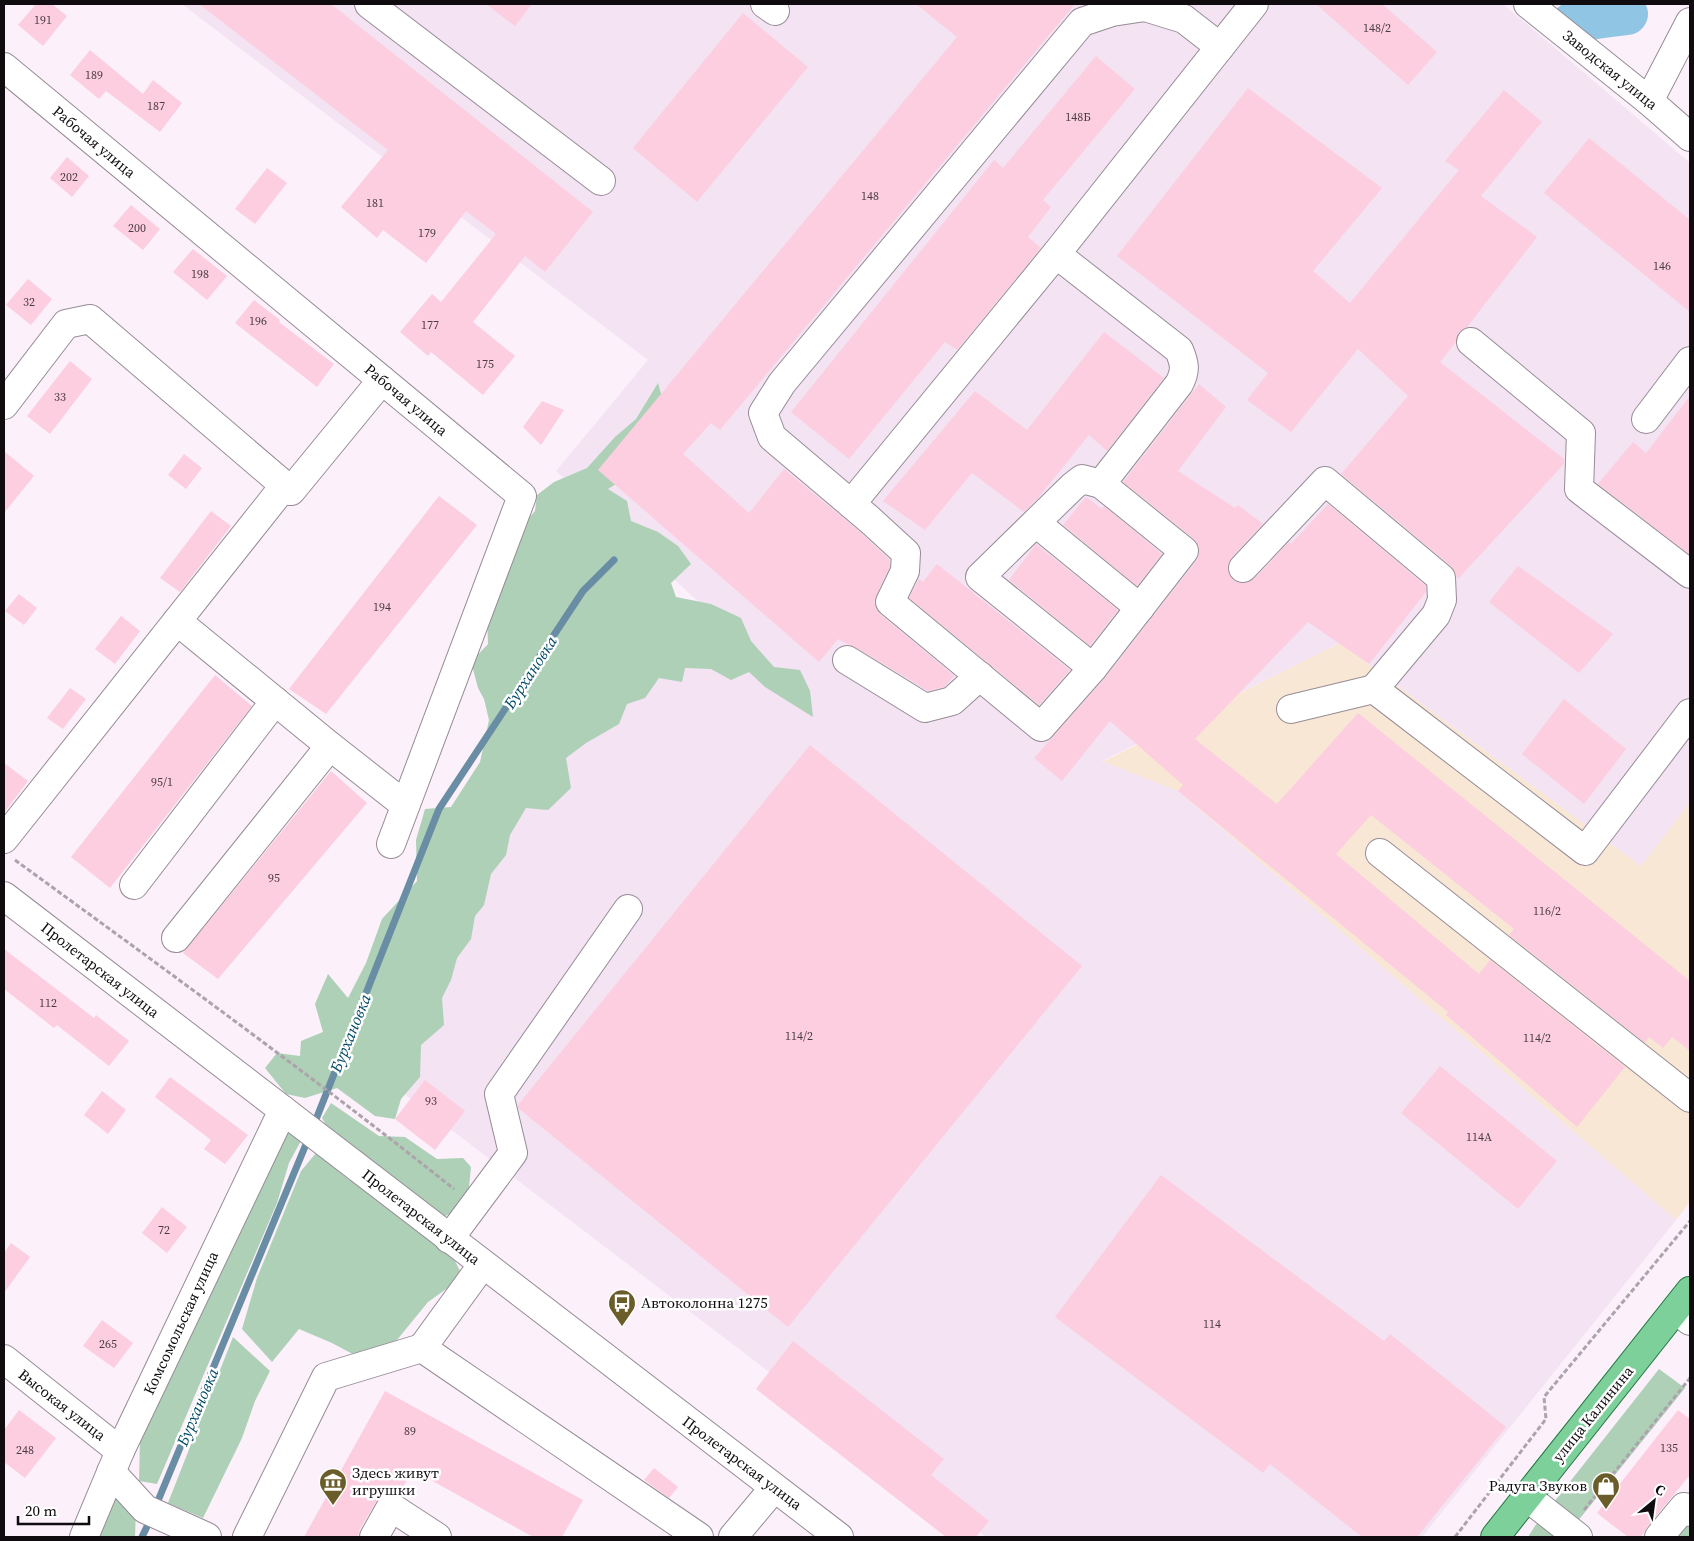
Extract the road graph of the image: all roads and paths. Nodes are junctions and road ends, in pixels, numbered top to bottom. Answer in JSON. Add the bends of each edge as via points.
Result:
{"nodes":[{"id":1,"x":1254,"y":4,"type":"edge"},
{"id":2,"x":1528,"y":4,"type":"edge"},
{"id":3,"x":383,"y":8,"type":"edge"},
{"id":4,"x":1690,"y":22,"type":"edge"},
{"id":5,"x":1220,"y":47,"type":"junction"},
{"id":6,"x":4,"y":67,"type":"edge"},
{"id":7,"x":1649,"y":101,"type":"junction"},
{"id":8,"x":1690,"y":137,"type":"edge"},
{"id":9,"x":601,"y":181,"type":"dead end"},
{"id":10,"x":1056,"y":254,"type":"junction"},
{"id":11,"x":1471,"y":342,"type":"dead end"},
{"id":12,"x":1690,"y":361,"type":"edge"},
{"id":13,"x":382,"y":380,"type":"junction"},
{"id":14,"x":4,"y":405,"type":"edge"},
{"id":15,"x":1646,"y":420,"type":"dead end"},
{"id":16,"x":1101,"y":484,"type":"junction"},
{"id":17,"x":285,"y":485,"type":"junction"},
{"id":18,"x":851,"y":504,"type":"junction"},
{"id":19,"x":1036,"y":523,"type":"junction"},
{"id":20,"x":1243,"y":568,"type":"dead end"},
{"id":21,"x":1690,"y":574,"type":"edge"},
{"id":22,"x":1140,"y":608,"type":"junction"},
{"id":23,"x":177,"y":621,"type":"junction"},
{"id":24,"x":847,"y":660,"type":"dead end"},
{"id":25,"x":1092,"y":668,"type":"junction"},
{"id":26,"x":980,"y":676,"type":"junction"},
{"id":27,"x":1374,"y":689,"type":"junction"},
{"id":28,"x":275,"y":701,"type":"junction"},
{"id":29,"x":1291,"y":709,"type":"dead end"},
{"id":30,"x":1690,"y":713,"type":"edge"},
{"id":31,"x":330,"y":746,"type":"junction"},
{"id":32,"x":406,"y":805,"type":"junction"},
{"id":33,"x":391,"y":844,"type":"dead end"},
{"id":34,"x":8,"y":848,"type":"edge"},
{"id":35,"x":1380,"y":853,"type":"dead end"},
{"id":36,"x":134,"y":885,"type":"dead end"},
{"id":37,"x":4,"y":896,"type":"edge"},
{"id":38,"x":628,"y":909,"type":"dead end"},
{"id":39,"x":176,"y":938,"type":"dead end"},
{"id":40,"x":1690,"y":1098,"type":"edge"},
{"id":41,"x":301,"y":1125,"type":"junction"},
{"id":42,"x":474,"y":1205,"type":"junction"},
{"id":43,"x":1690,"y":1221,"type":"edge"},
{"id":44,"x":450,"y":1238,"type":"junction"},
{"id":45,"x":483,"y":1264,"type":"junction"},
{"id":46,"x":1685,"y":1307,"type":"edge"},
{"id":47,"x":422,"y":1348,"type":"junction"},
{"id":48,"x":4,"y":1359,"type":"edge"},
{"id":49,"x":1690,"y":1378,"type":"edge"},
{"id":50,"x":116,"y":1462,"type":"junction"},
{"id":51,"x":774,"y":1488,"type":"junction"},
{"id":52,"x":1527,"y":1497,"type":"junction"},
{"id":53,"x":1690,"y":1512,"type":"edge"},
{"id":54,"x":1573,"y":1533,"type":"edge"},
{"id":55,"x":84,"y":1537,"type":"edge"},
{"id":56,"x":207,"y":1537,"type":"edge"},
{"id":57,"x":247,"y":1537,"type":"edge"},
{"id":58,"x":374,"y":1537,"type":"edge"},
{"id":59,"x":437,"y":1537,"type":"edge"},
{"id":60,"x":699,"y":1537,"type":"edge"},
{"id":61,"x":733,"y":1537,"type":"edge"},
{"id":62,"x":839,"y":1537,"type":"edge"},
{"id":63,"x":1455,"y":1537,"type":"edge"},
{"id":64,"x":1495,"y":1537,"type":"edge"},
{"id":65,"x":1659,"y":1537,"type":"edge"}],
"edges":[{"from":1,"to":5,"type":"street"},
{"from":2,"to":7,"type":"street","name":"Заводская улица"},
{"from":3,"to":9,"type":"street"},
{"from":4,"to":7,"type":"street"},
{"from":5,"to":10,"type":"street"},
{"from":5,"to":18,"type":"street","via":[[1184,19],[1145,7],[1112,12],[1082,22],[782,383],[763,413],[772,437]]},
{"from":6,"to":13,"type":"street","name":"Рабочая улица"},
{"from":7,"to":8,"type":"street","name":"Заводская улица"},
{"from":10,"to":16,"type":"street","via":[[1179,350],[1183,358],[1184,373],[1179,384]]},
{"from":10,"to":18,"type":"street"},
{"from":11,"to":21,"type":"street","via":[[1582,433],[1580,489]]},
{"from":12,"to":15,"type":"street"},
{"from":13,"to":17,"type":"street","via":[[291,491]]},
{"from":13,"to":32,"type":"street","name":"Рабочая улица","via":[[522,496]]},
{"from":14,"to":17,"type":"street","via":[[66,324],[90,319]]},
{"from":16,"to":19,"type":"street","via":[[1082,479]]},
{"from":16,"to":22,"type":"street","via":[[1184,551]]},
{"from":17,"to":23,"type":"street"},
{"from":18,"to":26,"type":"street","via":[[906,553],[905,571],[890,602]]},
{"from":19,"to":22,"type":"street"},
{"from":19,"to":25,"type":"street","via":[[980,577]]},
{"from":20,"to":27,"type":"street","via":[[1326,481],[1441,578],[1442,600],[1436,615]]},
{"from":22,"to":25,"type":"street"},
{"from":23,"to":28,"type":"street"},
{"from":23,"to":34,"type":"street"},
{"from":24,"to":26,"type":"street","via":[[925,708],[952,701]]},
{"from":25,"to":26,"type":"street","via":[[1042,727]]},
{"from":27,"to":29,"type":"street"},
{"from":27,"to":30,"type":"street","via":[[1584,852]]},
{"from":28,"to":31,"type":"street"},
{"from":28,"to":36,"type":"street"},
{"from":31,"to":32,"type":"street"},
{"from":31,"to":39,"type":"street"},
{"from":32,"to":33,"type":"street","name":"Рабочая улица"},
{"from":34,"to":42,"type":"path","via":[[378,1128]]},
{"from":35,"to":40,"type":"street"},
{"from":37,"to":41,"type":"street","name":"Пролетарская улица"},
{"from":38,"to":42,"type":"street","via":[[499,1094],[513,1153]]},
{"from":41,"to":44,"type":"street","name":"Пролетарская улица"},
{"from":41,"to":50,"type":"street","name":"Комсомольская улица"},
{"from":42,"to":44,"type":"street"},
{"from":43,"to":63,"type":"path","via":[[1544,1397],[1546,1418]]},
{"from":44,"to":45,"type":"street","name":"Пролетарская улица"},
{"from":45,"to":47,"type":"street"},
{"from":45,"to":51,"type":"street","name":"Пролетарская улица"},
{"from":46,"to":52,"type":"main road","name":"улица Калинина"},
{"from":47,"to":57,"type":"street","via":[[326,1377]]},
{"from":47,"to":60,"type":"street"},
{"from":48,"to":50,"type":"street","name":"Высокая улица"},
{"from":49,"to":54,"type":"path"},
{"from":50,"to":55,"type":"street","name":"Комсомольская улица"},
{"from":50,"to":56,"type":"street","name":"Высокая улица","via":[[157,1515]]},
{"from":51,"to":61,"type":"street"},
{"from":51,"to":62,"type":"street","name":"Пролетарская улица"},
{"from":52,"to":54,"type":"street"},
{"from":52,"to":64,"type":"main road","name":"улица Калинина"},
{"from":53,"to":65,"type":"street","via":[[1684,1507]]},
{"from":58,"to":59,"type":"street","via":[[391,1508]]}]}
